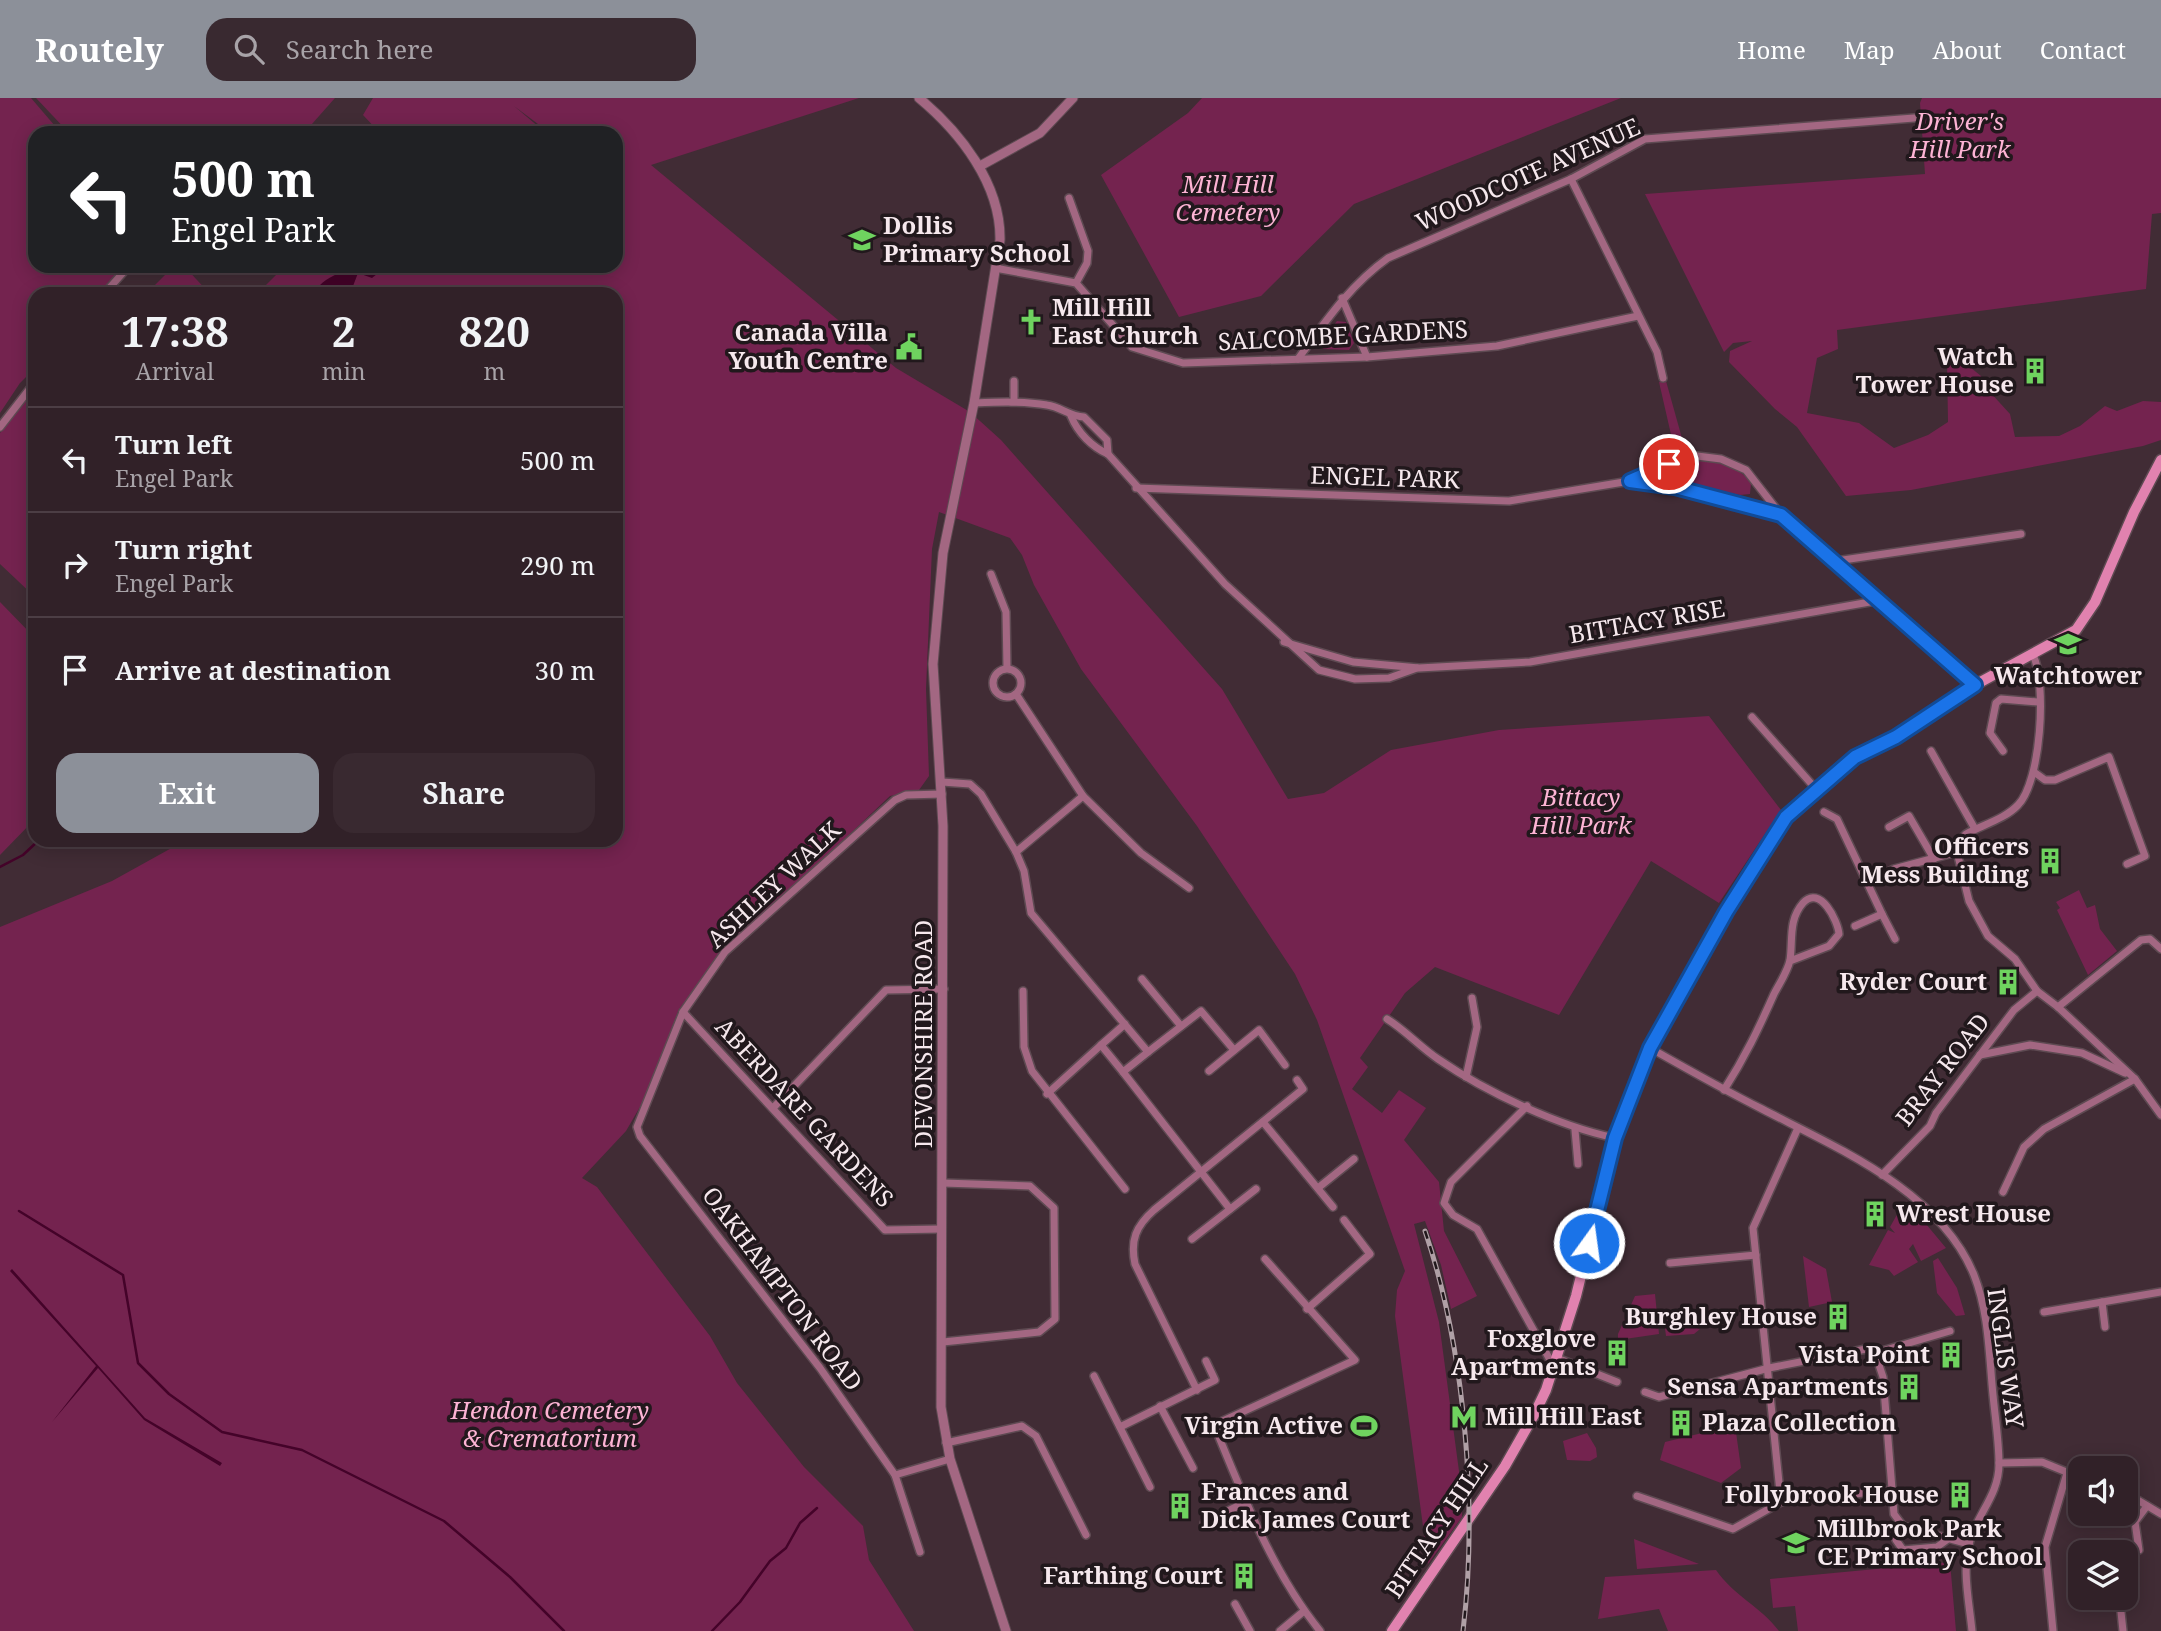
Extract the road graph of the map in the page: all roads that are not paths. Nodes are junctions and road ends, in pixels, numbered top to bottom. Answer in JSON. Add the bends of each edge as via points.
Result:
{"nodes":[{"id":1,"x":919,"y":98,"type":"edge"},
{"id":2,"x":1073,"y":98,"type":"edge"},
{"id":3,"x":1914,"y":118,"type":"dead end"},
{"id":4,"x":980,"y":166,"type":"junction"},
{"id":5,"x":1571,"y":179,"type":"junction"},
{"id":6,"x":1069,"y":198,"type":"dead end"},
{"id":7,"x":995,"y":268,"type":"junction"},
{"id":8,"x":123,"y":273,"type":"edge"},
{"id":9,"x":1076,"y":283,"type":"junction"},
{"id":10,"x":110,"y":287,"type":"edge"},
{"id":11,"x":1342,"y":298,"type":"junction"},
{"id":12,"x":1638,"y":316,"type":"junction"},
{"id":13,"x":1367,"y":357,"type":"junction"},
{"id":14,"x":1298,"y":359,"type":"junction"},
{"id":15,"x":1663,"y":378,"type":"dead end"},
{"id":16,"x":1014,"y":381,"type":"dead end"},
{"id":17,"x":28,"y":391,"type":"edge"},
{"id":18,"x":1014,"y":401,"type":"junction"},
{"id":19,"x":974,"y":403,"type":"junction"},
{"id":20,"x":1071,"y":416,"type":"junction"},
{"id":21,"x":0,"y":427,"type":"edge"},
{"id":22,"x":1108,"y":454,"type":"junction"},
{"id":23,"x":2161,"y":460,"type":"edge"},
{"id":24,"x":1630,"y":481,"type":"junction"},
{"id":25,"x":1136,"y":488,"type":"junction"},
{"id":26,"x":1781,"y":515,"type":"junction"},
{"id":27,"x":2021,"y":534,"type":"dead end"},
{"id":28,"x":1836,"y":561,"type":"junction"},
{"id":29,"x":991,"y":574,"type":"dead end"},
{"id":30,"x":1881,"y":600,"type":"junction"},
{"id":31,"x":1284,"y":642,"type":"junction"},
{"id":32,"x":2033,"y":655,"type":"junction"},
{"id":33,"x":1007,"y":668,"type":"junction"},
{"id":34,"x":1419,"y":668,"type":"junction"},
{"id":35,"x":1975,"y":685,"type":"junction"},
{"id":36,"x":1016,"y":694,"type":"junction"},
{"id":37,"x":2038,"y":702,"type":"junction"},
{"id":38,"x":1752,"y":718,"type":"dead end"},
{"id":39,"x":1931,"y":751,"type":"dead end"},
{"id":40,"x":2003,"y":751,"type":"dead end"},
{"id":41,"x":2034,"y":772,"type":"junction"},
{"id":42,"x":942,"y":782,"type":"junction"},
{"id":43,"x":1816,"y":789,"type":"junction"},
{"id":44,"x":942,"y":794,"type":"junction"},
{"id":45,"x":1083,"y":796,"type":"junction"},
{"id":46,"x":1824,"y":812,"type":"dead end"},
{"id":47,"x":1889,"y":827,"type":"dead end"},
{"id":48,"x":1975,"y":829,"type":"junction"},
{"id":49,"x":1016,"y":852,"type":"junction"},
{"id":50,"x":1957,"y":852,"type":"junction"},
{"id":51,"x":1934,"y":859,"type":"junction"},
{"id":52,"x":2127,"y":864,"type":"dead end"},
{"id":53,"x":1869,"y":882,"type":"junction"},
{"id":54,"x":1189,"y":888,"type":"dead end"},
{"id":55,"x":1882,"y":914,"type":"junction"},
{"id":56,"x":1855,"y":926,"type":"dead end"},
{"id":57,"x":1895,"y":939,"type":"dead end"},
{"id":58,"x":2161,"y":949,"type":"edge"},
{"id":59,"x":1790,"y":961,"type":"junction"},
{"id":60,"x":1142,"y":979,"type":"dead end"},
{"id":61,"x":944,"y":989,"type":"junction"},
{"id":62,"x":1024,"y":991,"type":"dead end"},
{"id":63,"x":2037,"y":991,"type":"junction"},
{"id":64,"x":1472,"y":998,"type":"dead end"},
{"id":65,"x":2058,"y":1007,"type":"junction"},
{"id":66,"x":683,"y":1012,"type":"junction"},
{"id":67,"x":1387,"y":1019,"type":"dead end"},
{"id":68,"x":1125,"y":1024,"type":"junction"},
{"id":69,"x":1181,"y":1026,"type":"junction"},
{"id":70,"x":1101,"y":1045,"type":"junction"},
{"id":71,"x":1650,"y":1048,"type":"junction"},
{"id":72,"x":1234,"y":1050,"type":"junction"},
{"id":73,"x":1148,"y":1052,"type":"junction"},
{"id":74,"x":1980,"y":1055,"type":"junction"},
{"id":75,"x":1286,"y":1065,"type":"dead end"},
{"id":76,"x":1209,"y":1070,"type":"dead end"},
{"id":77,"x":1123,"y":1072,"type":"junction"},
{"id":78,"x":1466,"y":1077,"type":"junction"},
{"id":79,"x":2135,"y":1079,"type":"junction"},
{"id":80,"x":1297,"y":1080,"type":"dead end"},
{"id":81,"x":1724,"y":1090,"type":"junction"},
{"id":82,"x":1048,"y":1094,"type":"junction"},
{"id":83,"x":1527,"y":1106,"type":"junction"},
{"id":84,"x":774,"y":1107,"type":"junction"},
{"id":85,"x":2161,"y":1115,"type":"edge"},
{"id":86,"x":1263,"y":1122,"type":"junction"},
{"id":87,"x":638,"y":1126,"type":"joint"},
{"id":88,"x":1798,"y":1128,"type":"junction"},
{"id":89,"x":1575,"y":1130,"type":"junction"},
{"id":90,"x":1615,"y":1138,"type":"junction"},
{"id":91,"x":1354,"y":1159,"type":"dead end"},
{"id":92,"x":1578,"y":1164,"type":"dead end"},
{"id":93,"x":1202,"y":1171,"type":"junction"},
{"id":94,"x":1882,"y":1175,"type":"junction"},
{"id":95,"x":943,"y":1183,"type":"junction"},
{"id":96,"x":1318,"y":1188,"type":"junction"},
{"id":97,"x":1125,"y":1189,"type":"dead end"},
{"id":98,"x":1256,"y":1189,"type":"dead end"},
{"id":99,"x":2003,"y":1192,"type":"dead end"},
{"id":100,"x":1333,"y":1207,"type":"dead end"},
{"id":101,"x":1230,"y":1209,"type":"junction"},
{"id":102,"x":1344,"y":1220,"type":"dead end"},
{"id":103,"x":942,"y":1229,"type":"junction"},
{"id":104,"x":1192,"y":1239,"type":"dead end"},
{"id":105,"x":1756,"y":1255,"type":"junction"},
{"id":106,"x":1265,"y":1259,"type":"dead end"},
{"id":107,"x":1671,"y":1264,"type":"dead end"},
{"id":108,"x":2161,"y":1292,"type":"edge"},
{"id":109,"x":2102,"y":1302,"type":"junction"},
{"id":110,"x":1307,"y":1309,"type":"junction"},
{"id":111,"x":2044,"y":1312,"type":"dead end"},
{"id":112,"x":2105,"y":1327,"type":"dead end"},
{"id":113,"x":1951,"y":1331,"type":"dead end"},
{"id":114,"x":943,"y":1342,"type":"junction"},
{"id":115,"x":1875,"y":1353,"type":"junction"},
{"id":116,"x":1206,"y":1361,"type":"dead end"},
{"id":117,"x":1555,"y":1363,"type":"junction"},
{"id":118,"x":1769,"y":1368,"type":"junction"},
{"id":119,"x":1094,"y":1376,"type":"dead end"},
{"id":120,"x":1617,"y":1382,"type":"dead end"},
{"id":121,"x":1197,"y":1390,"type":"junction"},
{"id":122,"x":1645,"y":1392,"type":"dead end"},
{"id":123,"x":1160,"y":1406,"type":"junction"},
{"id":124,"x":1120,"y":1427,"type":"junction"},
{"id":125,"x":946,"y":1443,"type":"junction"},
{"id":126,"x":950,"y":1459,"type":"junction"},
{"id":127,"x":1999,"y":1463,"type":"junction"},
{"id":128,"x":1193,"y":1468,"type":"dead end"},
{"id":129,"x":2067,"y":1473,"type":"joint"},
{"id":130,"x":895,"y":1475,"type":"junction"},
{"id":131,"x":1150,"y":1487,"type":"dead end"},
{"id":132,"x":1891,"y":1490,"type":"junction"},
{"id":133,"x":1637,"y":1496,"type":"dead end"},
{"id":134,"x":2138,"y":1500,"type":"edge"},
{"id":135,"x":1246,"y":1502,"type":"junction"},
{"id":136,"x":1781,"y":1502,"type":"junction"},
{"id":137,"x":2147,"y":1506,"type":"junction"},
{"id":138,"x":2161,"y":1514,"type":"edge"},
{"id":139,"x":1204,"y":1523,"type":"dead end"},
{"id":140,"x":1903,"y":1526,"type":"junction"},
{"id":141,"x":1086,"y":1535,"type":"dead end"},
{"id":142,"x":1948,"y":1539,"type":"junction"},
{"id":143,"x":1969,"y":1544,"type":"junction"},
{"id":144,"x":2139,"y":1550,"type":"dead end"},
{"id":145,"x":920,"y":1552,"type":"dead end"},
{"id":146,"x":1235,"y":1604,"type":"dead end"},
{"id":147,"x":1304,"y":1611,"type":"junction"},
{"id":148,"x":2121,"y":1612,"type":"dead end"},
{"id":149,"x":1006,"y":1631,"type":"edge"},
{"id":150,"x":1250,"y":1631,"type":"edge"},
{"id":151,"x":1280,"y":1631,"type":"edge"},
{"id":152,"x":1320,"y":1631,"type":"edge"},
{"id":153,"x":1392,"y":1631,"type":"edge"},
{"id":154,"x":1972,"y":1631,"type":"edge"},
{"id":155,"x":2053,"y":1631,"type":"edge"},
{"id":156,"x":2123,"y":1631,"type":"edge"}],
"edges":[{"from":1,"to":4,"type":"street"},
{"from":2,"to":4,"type":"street","via":[[1040,133]]},
{"from":3,"to":5,"type":"street","name":"WOODCOTE AVENUE","via":[[1644,139]]},
{"from":4,"to":7,"type":"street","name":"DEVONSHIRE ROAD","via":[[1000,218]]},
{"from":5,"to":11,"type":"street","name":"WOODCOTE AVENUE","via":[[1388,258]]},
{"from":5,"to":12,"type":"street"},
{"from":6,"to":9,"type":"street","via":[[1088,251]]},
{"from":7,"to":9,"type":"street"},
{"from":7,"to":19,"type":"street","name":"DEVONSHIRE ROAD"},
{"from":8,"to":10,"type":"street"},
{"from":9,"to":14,"type":"street","name":"SALCOMBE GARDENS","via":[[1132,347],[1183,363]]},
{"from":11,"to":13,"type":"street"},
{"from":11,"to":14,"type":"street","name":"WOODCOTE AVENUE"},
{"from":12,"to":13,"type":"street","name":"SALCOMBE GARDENS","via":[[1497,346]]},
{"from":12,"to":15,"type":"street","via":[[1657,352]]},
{"from":13,"to":14,"type":"street","name":"SALCOMBE GARDENS"},
{"from":16,"to":18,"type":"street"},
{"from":17,"to":21,"type":"street"},
{"from":18,"to":19,"type":"street","name":"BITTACY RISE"},
{"from":18,"to":20,"type":"street","name":"BITTACY RISE","via":[[1051,405]]},
{"from":19,"to":42,"type":"street","name":"DEVONSHIRE ROAD","via":[[943,553],[933,664]]},
{"from":20,"to":22,"type":"street","name":"BITTACY RISE","via":[[1076,428]]},
{"from":20,"to":22,"type":"street","name":"BITTACY RISE","via":[[1090,420],[1107,440]]},
{"from":22,"to":25,"type":"street","name":"BITTACY RISE"},
{"from":23,"to":32,"type":"main road","name":"BITTACY HILL","via":[[2095,602],[2076,630]]},
{"from":24,"to":25,"type":"street","name":"ENGEL PARK","via":[[1509,501]]},
{"from":24,"to":26,"type":"street","name":"ENGEL PARK","via":[[1675,487]]},
{"from":24,"to":26,"type":"street","name":"ENGEL PARK","via":[[1689,455],[1721,459],[1746,470]]},
{"from":25,"to":31,"type":"street","name":"BITTACY RISE"},
{"from":26,"to":28,"type":"street","name":"ENGEL PARK"},
{"from":27,"to":28,"type":"street"},
{"from":28,"to":30,"type":"street","name":"ENGEL PARK"},
{"from":29,"to":33,"type":"street","via":[[1006,612]]},
{"from":30,"to":34,"type":"street","name":"BITTACY RISE","via":[[1530,662]]},
{"from":30,"to":35,"type":"street","name":"ENGEL PARK"},
{"from":31,"to":34,"type":"street","name":"BITTACY RISE","via":[[1353,662]]},
{"from":31,"to":34,"type":"street","name":"BITTACY RISE","via":[[1319,670],[1355,680],[1389,678]]},
{"from":32,"to":35,"type":"main road","name":"BITTACY HILL"},
{"from":32,"to":37,"type":"street","via":[[2039,673]]},
{"from":33,"to":36,"type":"street","via":[[1021,678]]},
{"from":33,"to":36,"type":"street","via":[[996,674],[994,687],[1003,696]]},
{"from":35,"to":43,"type":"main road","name":"BITTACY HILL","via":[[1896,737],[1855,757]]},
{"from":36,"to":45,"type":"street"},
{"from":37,"to":40,"type":"street","via":[[2001,699],[1996,703],[1990,733]]},
{"from":37,"to":41,"type":"street"},
{"from":38,"to":43,"type":"street"},
{"from":39,"to":48,"type":"street"},
{"from":41,"to":48,"type":"street","via":[[2019,805]]},
{"from":41,"to":52,"type":"street","via":[[2045,780],[2055,780],[2109,757],[2146,856]]},
{"from":42,"to":44,"type":"street","name":"DEVONSHIRE ROAD"},
{"from":42,"to":49,"type":"street","via":[[975,788]]},
{"from":43,"to":71,"type":"main road","name":"BITTACY HILL","via":[[1786,817],[1726,912]]},
{"from":44,"to":61,"type":"street","name":"DEVONSHIRE ROAD"},
{"from":44,"to":66,"type":"street","name":"ASHLEY WALK","via":[[906,795],[895,800],[724,952]]},
{"from":45,"to":49,"type":"street"},
{"from":45,"to":54,"type":"street","via":[[1141,853]]},
{"from":46,"to":53,"type":"street","via":[[1837,818]]},
{"from":47,"to":51,"type":"street","via":[[1909,816]]},
{"from":48,"to":50,"type":"street","via":[[1960,840]]},
{"from":49,"to":68,"type":"street","via":[[1031,913]]},
{"from":50,"to":51,"type":"street"},
{"from":50,"to":63,"type":"street","via":[[1979,923],[1995,945],[2028,974]]},
{"from":51,"to":53,"type":"street","via":[[1894,869]]},
{"from":53,"to":55,"type":"street"},
{"from":55,"to":56,"type":"street"},
{"from":55,"to":57,"type":"street"},
{"from":58,"to":65,"type":"street","via":[[2150,939],[2141,940]]},
{"from":59,"to":59,"type":"street","via":[[1796,913],[1812,898],[1835,916],[1839,934],[1829,946]]},
{"from":59,"to":81,"type":"street","via":[[1755,1042]]},
{"from":60,"to":69,"type":"street"},
{"from":61,"to":84,"type":"street","via":[[886,990]]},
{"from":61,"to":95,"type":"street","name":"DEVONSHIRE ROAD"},
{"from":62,"to":82,"type":"street","via":[[1024,1047],[1032,1072]]},
{"from":63,"to":65,"type":"street"},
{"from":63,"to":74,"type":"street","name":"BRAY ROAD","via":[[2014,1010]]},
{"from":64,"to":78,"type":"street","via":[[1477,1027]]},
{"from":65,"to":79,"type":"street"},
{"from":66,"to":84,"type":"street","name":"ABERDARE GARDENS"},
{"from":66,"to":87,"type":"street","name":"ASHLEY WALK"},
{"from":67,"to":78,"type":"street"},
{"from":68,"to":70,"type":"street"},
{"from":68,"to":73,"type":"street"},
{"from":69,"to":72,"type":"street","via":[[1201,1011]]},
{"from":69,"to":73,"type":"street"},
{"from":70,"to":77,"type":"street"},
{"from":70,"to":82,"type":"street"},
{"from":71,"to":81,"type":"street","name":"INGLIS WAY"},
{"from":71,"to":90,"type":"main road","name":"BITTACY HILL"},
{"from":72,"to":75,"type":"street","via":[[1259,1031]]},
{"from":72,"to":76,"type":"street"},
{"from":73,"to":77,"type":"street"},
{"from":74,"to":79,"type":"street","via":[[2029,1045],[2082,1054]]},
{"from":74,"to":94,"type":"street","name":"BRAY ROAD","via":[[1930,1126]]},
{"from":77,"to":93,"type":"street"},
{"from":78,"to":83,"type":"street"},
{"from":79,"to":85,"type":"street"},
{"from":79,"to":99,"type":"street","via":[[2044,1129],[2024,1147]]},
{"from":80,"to":86,"type":"street","via":[[1303,1089]]},
{"from":81,"to":88,"type":"street","name":"INGLIS WAY"},
{"from":82,"to":97,"type":"street"},
{"from":83,"to":89,"type":"street"},
{"from":83,"to":117,"type":"street","via":[[1451,1182],[1444,1203],[1453,1216],[1477,1229]]},
{"from":84,"to":103,"type":"street","name":"ABERDARE GARDENS","via":[[885,1230]]},
{"from":86,"to":93,"type":"street"},
{"from":86,"to":96,"type":"street"},
{"from":87,"to":130,"type":"street","name":"OAKHAMPTON ROAD","via":[[640,1136],[820,1368]]},
{"from":88,"to":94,"type":"street","name":"INGLIS WAY"},
{"from":88,"to":105,"type":"street","via":[[1753,1228]]},
{"from":89,"to":90,"type":"street"},
{"from":89,"to":92,"type":"street"},
{"from":90,"to":117,"type":"main road","name":"BITTACY HILL"},
{"from":91,"to":96,"type":"street"},
{"from":93,"to":101,"type":"street"},
{"from":93,"to":121,"type":"street","via":[[1143,1220],[1132,1248],[1135,1264]]},
{"from":94,"to":127,"type":"street","name":"INGLIS WAY","via":[[1932,1214],[1951,1235],[1973,1274],[1985,1321]]},
{"from":95,"to":103,"type":"street","name":"DEVONSHIRE ROAD"},
{"from":95,"to":114,"type":"street","via":[[1030,1186],[1054,1208],[1055,1319],[1039,1332]]},
{"from":96,"to":100,"type":"street"},
{"from":98,"to":101,"type":"street"},
{"from":101,"to":104,"type":"street"},
{"from":102,"to":110,"type":"street","via":[[1370,1254]]},
{"from":103,"to":114,"type":"street","name":"DEVONSHIRE ROAD"},
{"from":105,"to":107,"type":"street"},
{"from":105,"to":118,"type":"street"},
{"from":106,"to":110,"type":"street"},
{"from":108,"to":109,"type":"street"},
{"from":109,"to":111,"type":"street"},
{"from":109,"to":112,"type":"street"},
{"from":110,"to":135,"type":"street","via":[[1355,1360],[1214,1425]]},
{"from":113,"to":115,"type":"street"},
{"from":114,"to":125,"type":"street","name":"DEVONSHIRE ROAD","via":[[941,1407]]},
{"from":115,"to":118,"type":"street","via":[[1867,1349]]},
{"from":115,"to":132,"type":"street","via":[[1883,1377]]},
{"from":116,"to":121,"type":"street","via":[[1214,1380]]},
{"from":117,"to":120,"type":"street"},
{"from":117,"to":153,"type":"main road","name":"BITTACY HILL","via":[[1535,1415],[1505,1466]]},
{"from":118,"to":122,"type":"street","via":[[1659,1397]]},
{"from":118,"to":136,"type":"street"},
{"from":119,"to":124,"type":"street"},
{"from":121,"to":123,"type":"street"},
{"from":123,"to":124,"type":"street"},
{"from":123,"to":128,"type":"street"},
{"from":124,"to":131,"type":"street"},
{"from":125,"to":126,"type":"street","name":"DEVONSHIRE ROAD"},
{"from":125,"to":141,"type":"street","via":[[1022,1426],[1030,1429]]},
{"from":126,"to":130,"type":"street"},
{"from":126,"to":149,"type":"street","name":"DEVONSHIRE ROAD"},
{"from":127,"to":129,"type":"street","via":[[2042,1462]]},
{"from":127,"to":143,"type":"street","name":"INGLIS WAY","via":[[1994,1491]]},
{"from":129,"to":155,"type":"street","via":[[2045,1547]]},
{"from":130,"to":145,"type":"street","name":"OAKHAMPTON ROAD"},
{"from":132,"to":136,"type":"street"},
{"from":132,"to":140,"type":"street","via":[[1894,1514]]},
{"from":133,"to":136,"type":"street","via":[[1732,1529]]},
{"from":134,"to":137,"type":"street"},
{"from":135,"to":139,"type":"street"},
{"from":135,"to":147,"type":"street"},
{"from":137,"to":138,"type":"street"},
{"from":137,"to":144,"type":"street","via":[[2135,1522]]},
{"from":140,"to":142,"type":"street"},
{"from":140,"to":142,"type":"street","via":[[1896,1540],[1903,1550],[1937,1547]]},
{"from":142,"to":143,"type":"street"},
{"from":143,"to":154,"type":"street","name":"INGLIS WAY","via":[[1966,1559]]},
{"from":146,"to":150,"type":"street"},
{"from":147,"to":151,"type":"street"},
{"from":147,"to":152,"type":"street"},
{"from":148,"to":156,"type":"street"}]}
